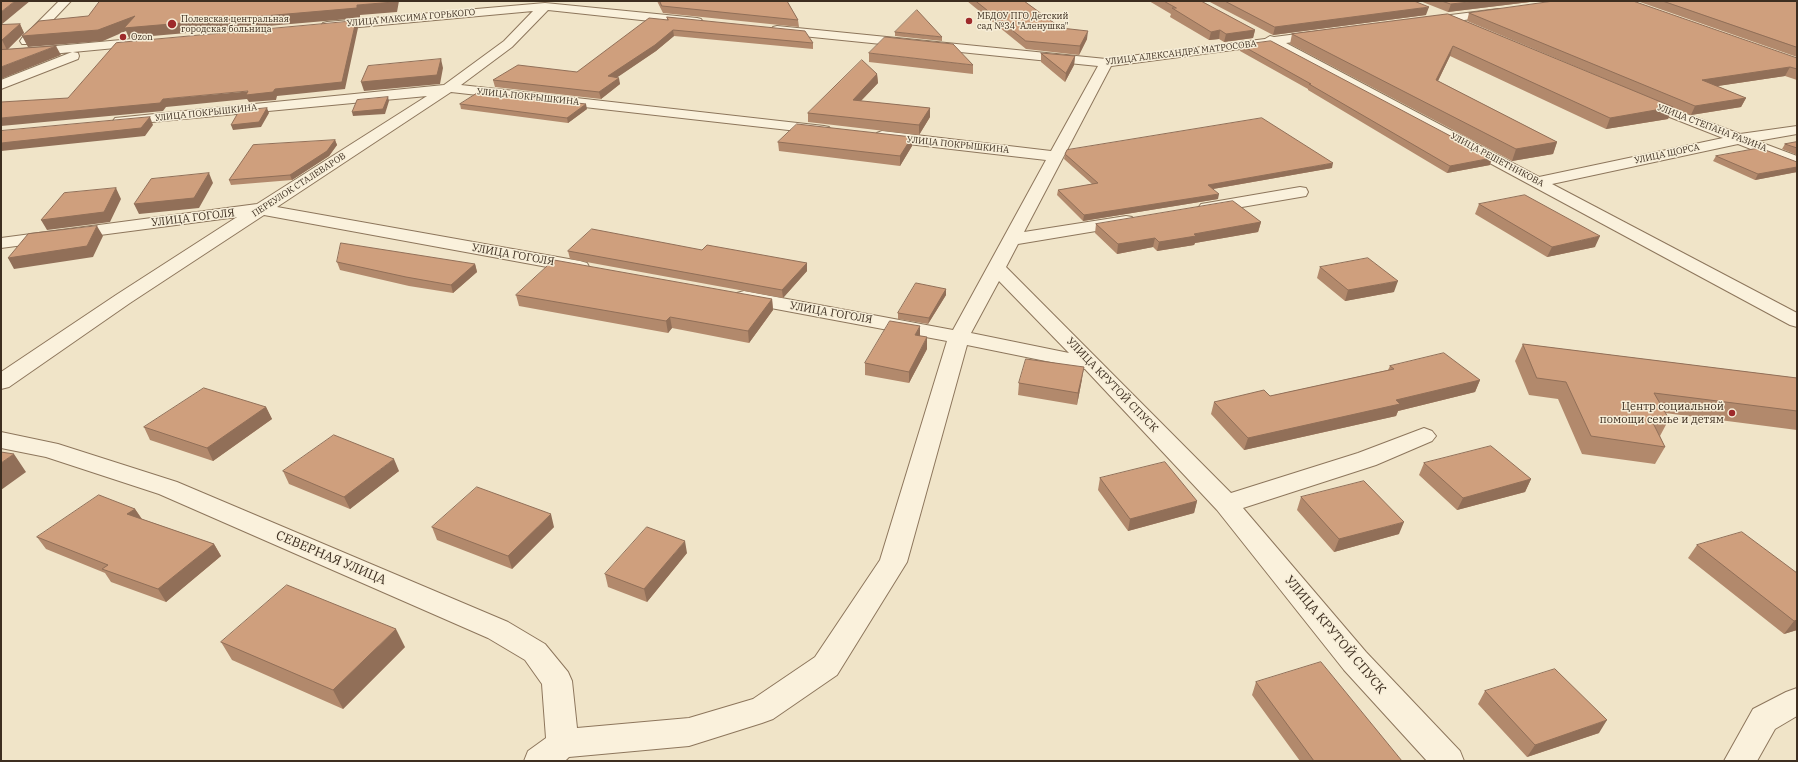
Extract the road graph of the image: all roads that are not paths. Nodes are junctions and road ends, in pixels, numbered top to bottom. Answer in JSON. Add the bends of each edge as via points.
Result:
{"nodes":[{"id":1,"x":65,"y":1,"type":"edge"},
{"id":2,"x":605,"y":1,"type":"edge"},
{"id":3,"x":544,"y":4,"type":"edge"},
{"id":4,"x":1426,"y":10,"type":"dead end"},
{"id":5,"x":1512,"y":10,"type":"edge"},
{"id":6,"x":1447,"y":19,"type":"junction"},
{"id":7,"x":711,"y":23,"type":"edge"},
{"id":8,"x":1418,"y":23,"type":"edge"},
{"id":9,"x":313,"y":27,"type":"edge"},
{"id":10,"x":1468,"y":28,"type":"edge"},
{"id":11,"x":766,"y":29,"type":"edge"},
{"id":12,"x":1252,"y":31,"type":"edge"},
{"id":13,"x":1335,"y":34,"type":"edge"},
{"id":14,"x":157,"y":41,"type":"edge"},
{"id":15,"x":1273,"y":42,"type":"junction"},
{"id":16,"x":95,"y":47,"type":"junction"},
{"id":17,"x":7,"y":55,"type":"edge"},
{"id":18,"x":1106,"y":63,"type":"junction"},
{"id":19,"x":1,"y":85,"type":"edge"},
{"id":20,"x":448,"y":88,"type":"junction"},
{"id":21,"x":1629,"y":95,"type":"edge"},
{"id":22,"x":103,"y":123,"type":"edge"},
{"id":23,"x":1797,"y":130,"type":"edge"},
{"id":24,"x":835,"y":131,"type":"edge"},
{"id":25,"x":866,"y":135,"type":"edge"},
{"id":26,"x":1740,"y":139,"type":"junction"},
{"id":27,"x":1056,"y":156,"type":"junction"},
{"id":28,"x":1797,"y":162,"type":"edge"},
{"id":29,"x":1538,"y":182,"type":"junction"},
{"id":30,"x":1300,"y":192,"type":"dead end"},
{"id":31,"x":261,"y":209,"type":"junction"},
{"id":32,"x":1190,"y":210,"type":"edge"},
{"id":33,"x":1144,"y":218,"type":"edge"},
{"id":34,"x":1010,"y":240,"type":"junction"},
{"id":35,"x":1,"y":243,"type":"edge"},
{"id":36,"x":996,"y":267,"type":"junction"},
{"id":37,"x":599,"y":271,"type":"edge"},
{"id":38,"x":724,"y":294,"type":"edge"},
{"id":39,"x":1797,"y":321,"type":"edge"},
{"id":40,"x":959,"y":337,"type":"junction"},
{"id":41,"x":1092,"y":364,"type":"junction"},
{"id":42,"x":1,"y":382,"type":"edge"},
{"id":43,"x":1424,"y":436,"type":"dead end"},
{"id":44,"x":1,"y":440,"type":"edge"},
{"id":45,"x":1226,"y":504,"type":"junction"},
{"id":46,"x":1797,"y":701,"type":"edge"},
{"id":47,"x":562,"y":744,"type":"junction"},
{"id":48,"x":540,"y":761,"type":"edge"},
{"id":49,"x":1448,"y":761,"type":"edge"},
{"id":50,"x":1740,"y":761,"type":"edge"}],
"edges":[{"from":1,"to":17,"type":"street"},
{"from":2,"to":3,"type":"street","name":"УЛИЦА МАКСИМА ГОРЬКОГО"},
{"from":3,"to":7,"type":"street"},
{"from":3,"to":9,"type":"street","name":"УЛИЦА МАКСИМА ГОРЬКОГО"},
{"from":3,"to":20,"type":"street","name":"ПЕРЕУЛОК СТАЛЕВАРОВ","via":[[508,44]]},
{"from":4,"to":6,"type":"street"},
{"from":5,"to":6,"type":"street"},
{"from":6,"to":8,"type":"street"},
{"from":6,"to":10,"type":"street"},
{"from":11,"to":18,"type":"street","name":"УЛИЦА АЛЕКСАНДРА МАТРОСОВА"},
{"from":12,"to":15,"type":"street","name":"УЛИЦА РЕШЕТНИКОВА"},
{"from":13,"to":15,"type":"street","name":"УЛИЦА АЛЕКСАНДРА МАТРОСОВА"},
{"from":14,"to":16,"type":"street"},
{"from":15,"to":18,"type":"street","name":"УЛИЦА АЛЕКСАНДРА МАТРОСОВА"},
{"from":15,"to":29,"type":"street","name":"УЛИЦА РЕШЕТНИКОВА"},
{"from":16,"to":17,"type":"street"},
{"from":16,"to":19,"type":"street"},
{"from":18,"to":27,"type":"street"},
{"from":20,"to":22,"type":"street","name":"УЛИЦА ПОКРЫШКИНА"},
{"from":20,"to":24,"type":"street","name":"УЛИЦА ПОКРЫШКИНА"},
{"from":20,"to":31,"type":"street","name":"ПЕРЕУЛОК СТАЛЕВАРОВ"},
{"from":21,"to":26,"type":"street","name":"УЛИЦА СТЕПАНА РАЗИНА","via":[[1694,123]]},
{"from":23,"to":26,"type":"street","name":"УЛИЦА ЩОРСА"},
{"from":25,"to":27,"type":"street","name":"УЛИЦА ПОКРЫШКИНА"},
{"from":26,"to":28,"type":"street","name":"УЛИЦА СТЕПАНА РАЗИНА"},
{"from":26,"to":29,"type":"street","name":"УЛИЦА ЩОРСА"},
{"from":27,"to":34,"type":"street"},
{"from":29,"to":39,"type":"street","name":"УЛИЦА РЕШЕТНИКОВА"},
{"from":30,"to":32,"type":"street"},
{"from":31,"to":35,"type":"street","name":"УЛИЦА ГОГОЛЯ"},
{"from":31,"to":37,"type":"street","name":"УЛИЦА ГОГОЛЯ"},
{"from":31,"to":42,"type":"street","name":"ПЕРЕУЛОК СТАЛЕВАРОВ"},
{"from":33,"to":34,"type":"street"},
{"from":34,"to":36,"type":"street"},
{"from":36,"to":40,"type":"street"},
{"from":36,"to":41,"type":"street","name":"УЛИЦА КРУТОЙ СПУСК"},
{"from":38,"to":40,"type":"street","name":"УЛИЦА ГОГОЛЯ"},
{"from":40,"to":41,"type":"street","name":"УЛИЦА ГОГОЛЯ"},
{"from":40,"to":47,"type":"street","via":[[893,562],[826,666],[762,710],[689,732]]},
{"from":41,"to":45,"type":"street","name":"УЛИЦА КРУТОЙ СПУСК"},
{"from":43,"to":45,"type":"street","via":[[1367,459]]},
{"from":44,"to":47,"type":"street","name":"СЕВЕРНАЯ УЛИЦА","via":[[50,450],[168,488],[498,630],[535,652],[557,681]]},
{"from":45,"to":49,"type":"street","name":"УЛИЦА КРУТОЙ СПУСК","via":[[1355,661]]},
{"from":46,"to":50,"type":"street","via":[[1764,719]]},
{"from":47,"to":48,"type":"street"}]}
